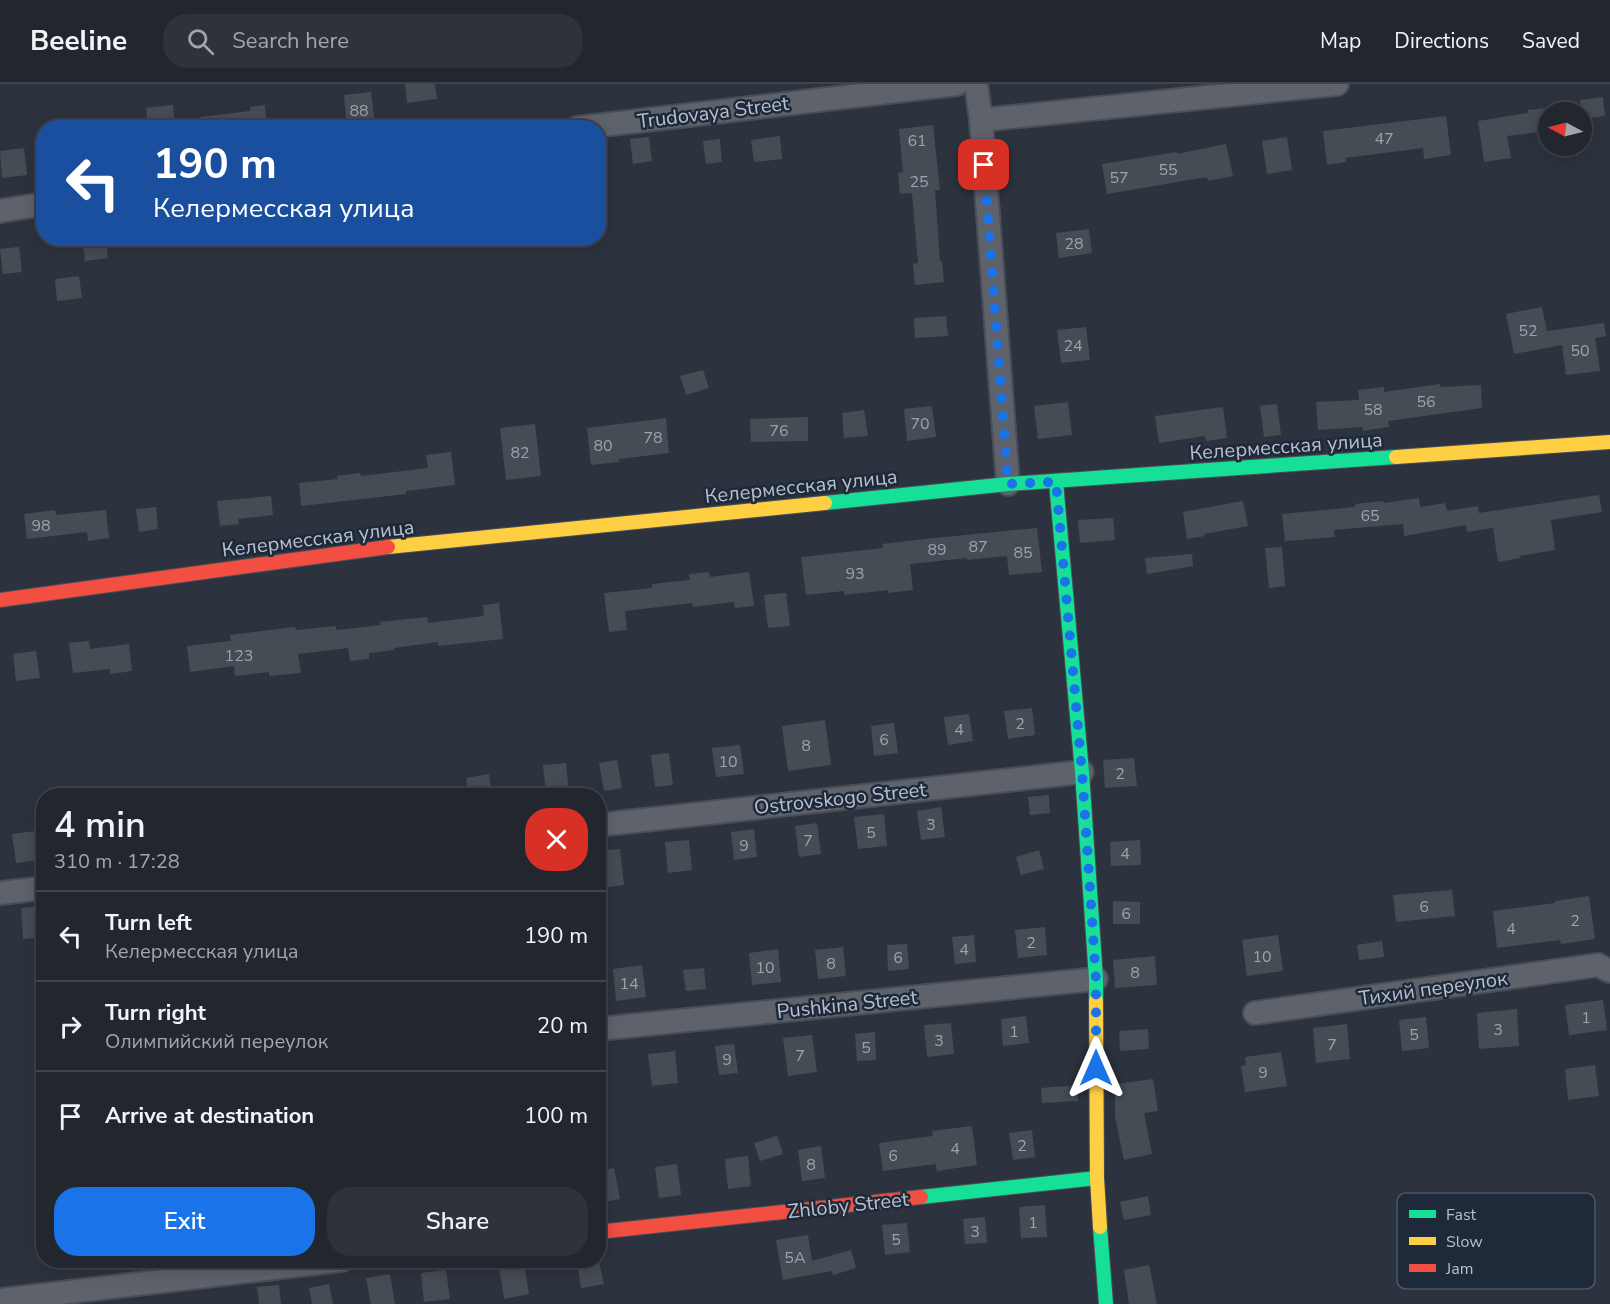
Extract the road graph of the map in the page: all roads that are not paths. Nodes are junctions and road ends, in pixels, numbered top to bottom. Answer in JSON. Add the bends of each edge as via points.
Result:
{"nodes":[{"id":1,"x":957,"y":84,"type":"edge"},
{"id":2,"x":976,"y":84,"type":"edge"},
{"id":3,"x":1337,"y":84,"type":"edge"},
{"id":4,"x":981,"y":120,"type":"junction"},
{"id":5,"x":606,"y":125,"type":"edge"},
{"id":6,"x":36,"y":205,"type":"edge"},
{"id":7,"x":0,"y":211,"type":"edge"},
{"id":8,"x":1610,"y":442,"type":"edge"},
{"id":9,"x":1056,"y":482,"type":"junction"},
{"id":10,"x":1008,"y":484,"type":"junction"},
{"id":11,"x":0,"y":600,"type":"edge"},
{"id":12,"x":1082,"y":772,"type":"junction"},
{"id":13,"x":606,"y":824,"type":"edge"},
{"id":14,"x":36,"y":889,"type":"edge"},
{"id":15,"x":0,"y":893,"type":"edge"},
{"id":16,"x":1610,"y":971,"type":"edge"},
{"id":17,"x":1096,"y":979,"type":"junction"},
{"id":18,"x":1255,"y":1013,"type":"dead end"},
{"id":19,"x":606,"y":1028,"type":"edge"},
{"id":20,"x":1097,"y":1178,"type":"junction"},
{"id":21,"x":606,"y":1231,"type":"edge"},
{"id":22,"x":202,"y":1268,"type":"edge"},
{"id":23,"x":0,"y":1300,"type":"edge"},
{"id":24,"x":1106,"y":1304,"type":"edge"}],
"edges":[{"from":1,"to":5,"type":"street","name":"Trudovaya Street"},
{"from":2,"to":4,"type":"street"},
{"from":3,"to":4,"type":"street"},
{"from":4,"to":10,"type":"street"},
{"from":6,"to":7,"type":"street"},
{"from":8,"to":9,"type":"street","name":"Келермесская улица"},
{"from":9,"to":10,"type":"street","name":"Келермесская улица"},
{"from":9,"to":12,"type":"street"},
{"from":10,"to":11,"type":"street","name":"Келермесская улица","via":[[397,546]]},
{"from":12,"to":13,"type":"street","name":"Ostrovskogo Street"},
{"from":12,"to":17,"type":"street"},
{"from":14,"to":15,"type":"street"},
{"from":16,"to":18,"type":"street","name":"Тихий переулок","via":[[1598,965]]},
{"from":17,"to":19,"type":"street","name":"Pushkina Street"},
{"from":17,"to":20,"type":"street"},
{"from":20,"to":21,"type":"street","name":"Zhloby Street"},
{"from":20,"to":24,"type":"street"},
{"from":22,"to":23,"type":"street"}]}
